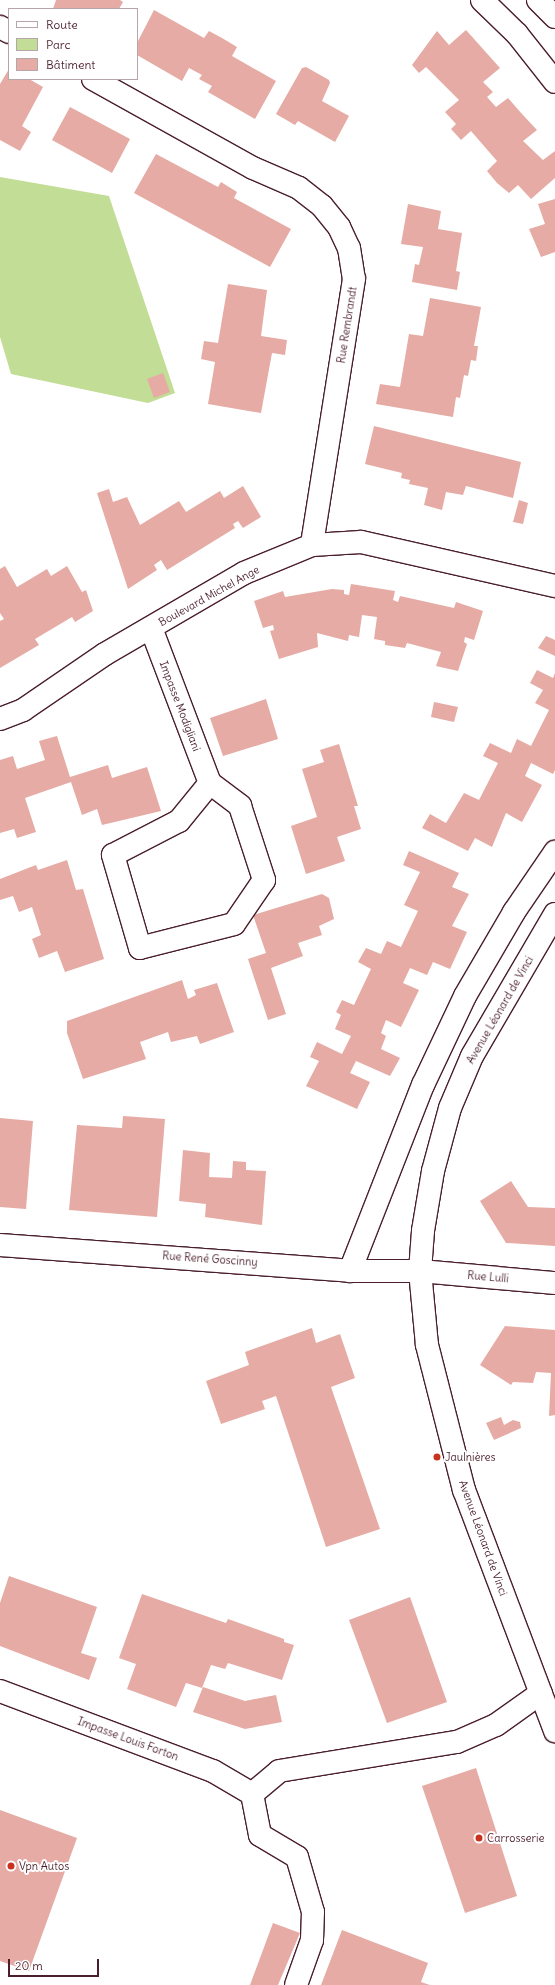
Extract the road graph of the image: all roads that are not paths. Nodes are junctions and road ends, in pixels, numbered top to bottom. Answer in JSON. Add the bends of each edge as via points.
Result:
{"nodes":[{"id":1,"x":482,"y":0,"type":"edge"},
{"id":2,"x":538,"y":0,"type":"edge"},
{"id":3,"x":555,"y":17,"type":"edge"},
{"id":4,"x":95,"y":80,"type":"edge"},
{"id":5,"x":555,"y":82,"type":"edge"},
{"id":6,"x":312,"y":545,"type":"junction"},
{"id":7,"x":555,"y":586,"type":"edge"},
{"id":8,"x":151,"y":628,"type":"junction"},
{"id":9,"x":0,"y":719,"type":"edge"},
{"id":10,"x":210,"y":783,"type":"junction"},
{"id":11,"x":555,"y":852,"type":"edge"},
{"id":12,"x":555,"y":914,"type":"edge"},
{"id":13,"x":0,"y":1245,"type":"edge"},
{"id":14,"x":350,"y":1271,"type":"junction"},
{"id":15,"x":420,"y":1271,"type":"junction"},
{"id":16,"x":555,"y":1283,"type":"edge"},
{"id":17,"x":0,"y":1691,"type":"edge"},
{"id":18,"x":541,"y":1694,"type":"junction"},
{"id":19,"x":555,"y":1731,"type":"edge"},
{"id":20,"x":252,"y":1794,"type":"junction"},
{"id":21,"x":296,"y":1985,"type":"edge"}],
"edges":[{"from":1,"to":5,"type":"street","via":[[516,34]]},
{"from":2,"to":3,"type":"street"},
{"from":4,"to":6,"type":"street","name":"Rue Rembrandt","via":[[253,168],[299,188],[322,206],[339,227],[349,248],[354,279]]},
{"from":6,"to":7,"type":"street","name":"Boulevard Michel Ange","via":[[361,542]]},
{"from":6,"to":8,"type":"street","name":"Boulevard Michel Ange","via":[[244,573]]},
{"from":8,"to":9,"type":"street","name":"Boulevard Michel Ange","via":[[64,680],[23,710]]},
{"from":8,"to":10,"type":"street","name":"Impasse Modigliani"},
{"from":10,"to":10,"type":"street","via":[[240,806],[264,880],[234,924],[140,948],[113,855],[179,821]]},
{"from":11,"to":14,"type":"street","via":[[514,912],[465,996],[423,1085]]},
{"from":12,"to":15,"type":"street","name":"Avenue Léonard de Vinci","via":[[472,1056],[450,1108],[430,1184]]},
{"from":13,"to":14,"type":"street","name":"Rue René Goscinny"},
{"from":14,"to":15,"type":"street","name":"Rue René Goscinny"},
{"from":15,"to":16,"type":"street","name":"Rue Lulli"},
{"from":15,"to":18,"type":"street","name":"Avenue Léonard de Vinci","via":[[427,1345],[464,1490]]},
{"from":17,"to":20,"type":"street","name":"Impasse Louis Forton","via":[[213,1771]]},
{"from":18,"to":19,"type":"street","name":"Avenue Léonard de Vinci"},
{"from":18,"to":20,"type":"street","via":[[496,1725],[457,1742],[279,1771]]},
{"from":20,"to":21,"type":"street","via":[[260,1835],[297,1857],[313,1912],[312,1940]]}]}
